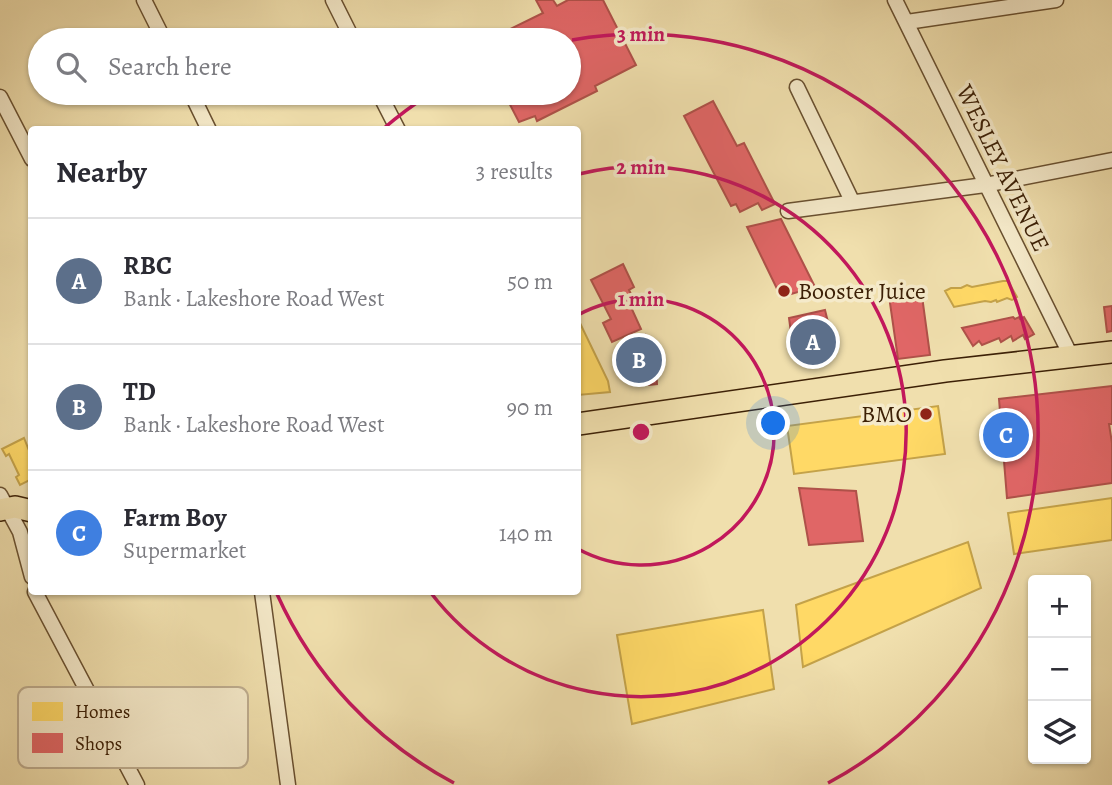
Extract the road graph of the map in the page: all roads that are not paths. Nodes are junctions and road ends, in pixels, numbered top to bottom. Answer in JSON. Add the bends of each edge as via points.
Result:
{"nodes":[{"id":1,"x":144,"y":0,"type":"edge"},
{"id":2,"x":332,"y":0,"type":"edge"},
{"id":3,"x":895,"y":0,"type":"edge"},
{"id":4,"x":1056,"y":0,"type":"edge"},
{"id":5,"x":906,"y":22,"type":"junction"},
{"id":6,"x":158,"y":28,"type":"edge"},
{"id":7,"x":347,"y":28,"type":"edge"},
{"id":8,"x":797,"y":87,"type":"dead end"},
{"id":9,"x":0,"y":97,"type":"edge"},
{"id":10,"x":197,"y":105,"type":"edge"},
{"id":11,"x":385,"y":105,"type":"edge"},
{"id":12,"x":207,"y":126,"type":"edge"},
{"id":13,"x":396,"y":126,"type":"edge"},
{"id":14,"x":28,"y":151,"type":"edge"},
{"id":15,"x":1112,"y":160,"type":"edge"},
{"id":16,"x":985,"y":185,"type":"junction"},
{"id":17,"x":852,"y":201,"type":"junction"},
{"id":18,"x":788,"y":211,"type":"dead end"},
{"id":19,"x":1112,"y":352,"type":"edge"},
{"id":20,"x":1071,"y":356,"type":"junction"},
{"id":21,"x":581,"y":424,"type":"edge"},
{"id":22,"x":14,"y":505,"type":"edge"},
{"id":23,"x":28,"y":563,"type":"edge"},
{"id":24,"x":37,"y":595,"type":"edge"},
{"id":25,"x":262,"y":595,"type":"edge"},
{"id":26,"x":85,"y":687,"type":"edge"},
{"id":27,"x":128,"y":768,"type":"edge"},
{"id":28,"x":137,"y":785,"type":"edge"},
{"id":29,"x":288,"y":785,"type":"edge"}],
"edges":[{"from":1,"to":6,"type":"street"},
{"from":2,"to":7,"type":"street"},
{"from":3,"to":5,"type":"street","name":"WESLEY AVENUE"},
{"from":4,"to":5,"type":"street"},
{"from":5,"to":16,"type":"street","name":"WESLEY AVENUE"},
{"from":8,"to":17,"type":"street"},
{"from":9,"to":14,"type":"street"},
{"from":10,"to":12,"type":"street"},
{"from":11,"to":13,"type":"street"},
{"from":15,"to":16,"type":"street"},
{"from":16,"to":17,"type":"street"},
{"from":16,"to":20,"type":"street","name":"WESLEY AVENUE"},
{"from":17,"to":18,"type":"street"},
{"from":19,"to":20,"type":"main road"},
{"from":20,"to":21,"type":"main road"},
{"from":22,"to":23,"type":"street"},
{"from":24,"to":26,"type":"street"},
{"from":25,"to":29,"type":"street"},
{"from":27,"to":28,"type":"street"}]}
